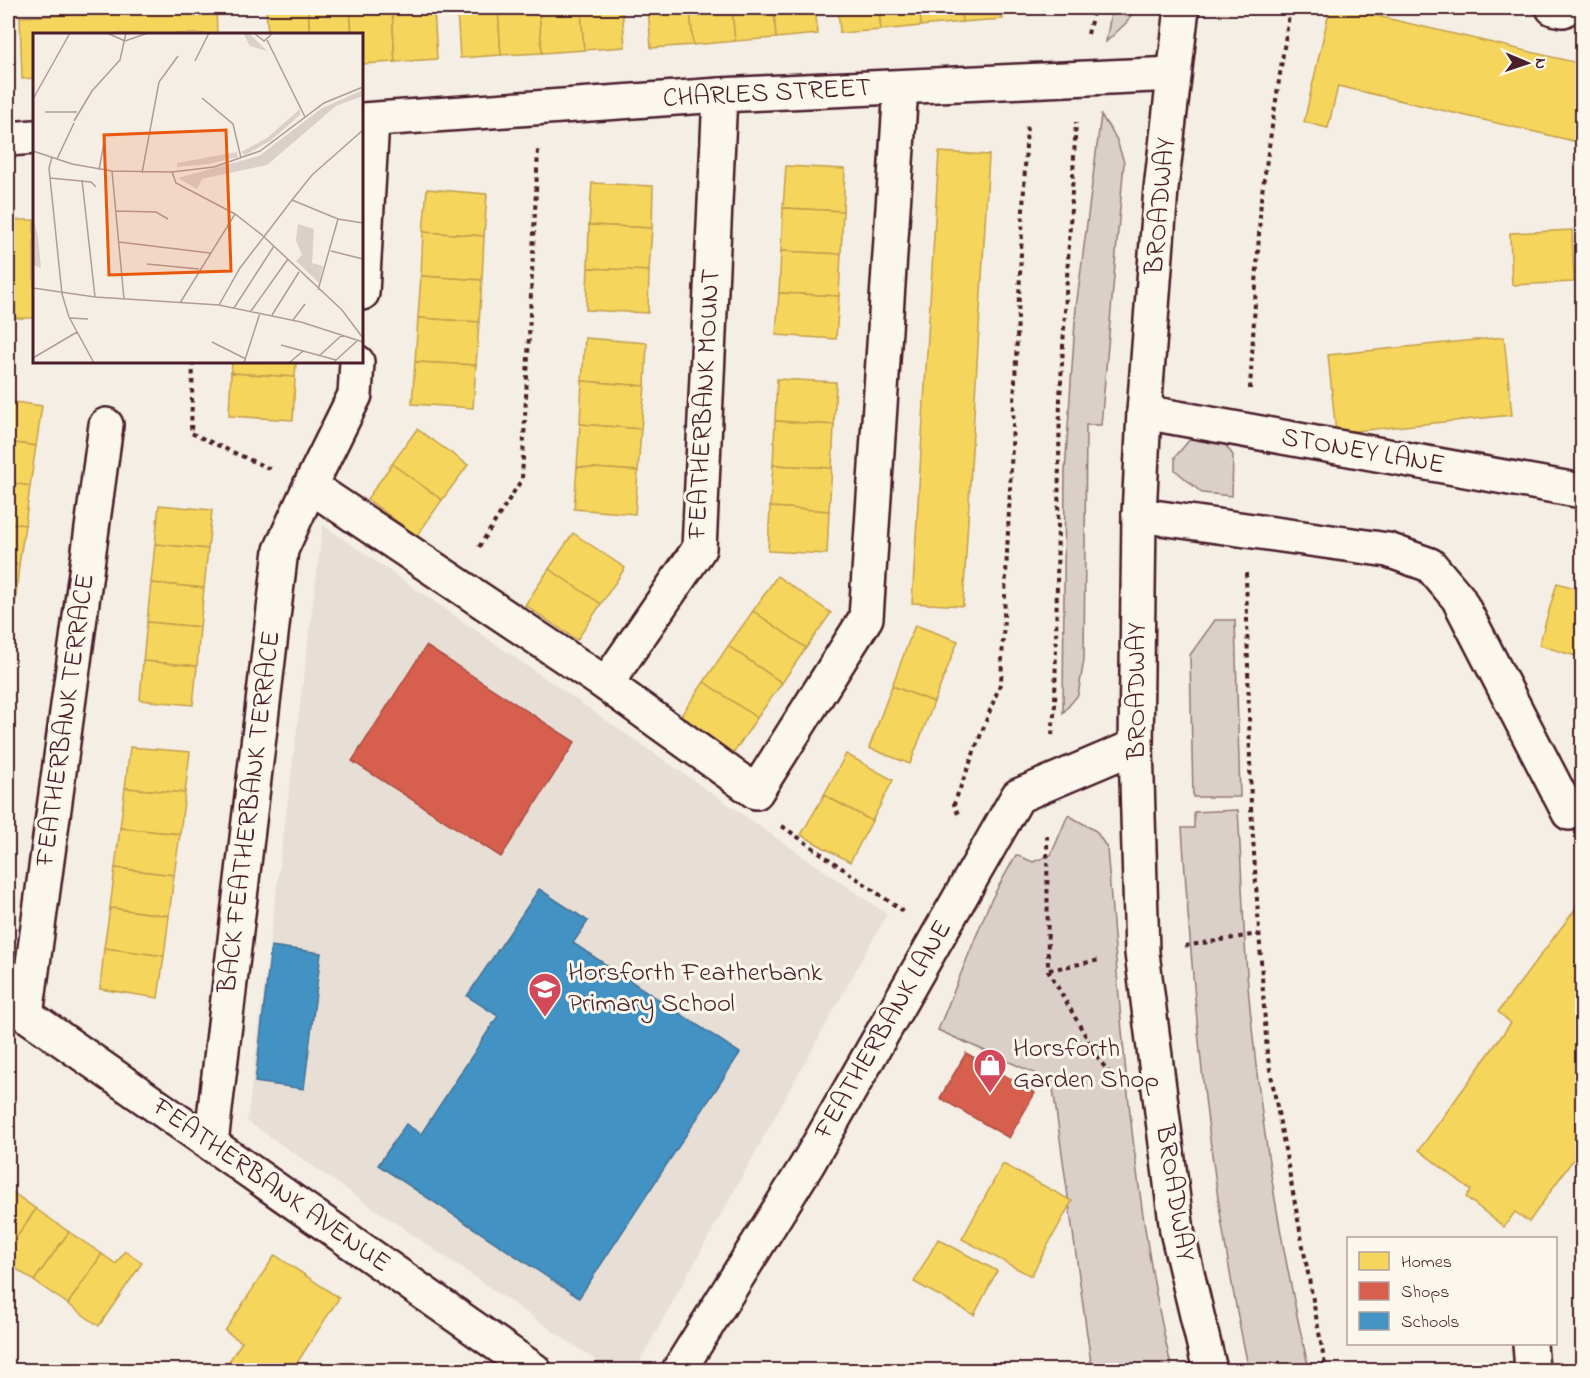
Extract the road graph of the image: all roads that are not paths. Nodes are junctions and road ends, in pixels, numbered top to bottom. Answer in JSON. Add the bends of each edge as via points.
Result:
{"nodes":[{"id":1,"x":1182,"y":8,"type":"edge"},
{"id":2,"x":1174,"y":74,"type":"junction"},
{"id":3,"x":901,"y":87,"type":"junction"},
{"id":4,"x":720,"y":95,"type":"junction"},
{"id":5,"x":367,"y":120,"type":"edge"},
{"id":6,"x":33,"y":137,"type":"edge"},
{"id":7,"x":8,"y":139,"type":"edge"},
{"id":8,"x":363,"y":258,"type":"edge"},
{"id":9,"x":357,"y":363,"type":"edge"},
{"id":10,"x":1144,"y":412,"type":"junction"},
{"id":11,"x":106,"y":425,"type":"dead end"},
{"id":12,"x":309,"y":486,"type":"junction"},
{"id":13,"x":1582,"y":492,"type":"edge"},
{"id":14,"x":1139,"y":515,"type":"junction"},
{"id":15,"x":606,"y":684,"type":"junction"},
{"id":16,"x":1136,"y":746,"type":"junction"},
{"id":17,"x":1569,"y":813,"type":"dead end"},
{"id":18,"x":17,"y":1008,"type":"edge"},
{"id":19,"x":211,"y":1143,"type":"junction"},
{"id":20,"x":1530,"y":1345,"type":"edge"},
{"id":21,"x":534,"y":1371,"type":"edge"},
{"id":22,"x":679,"y":1371,"type":"edge"},
{"id":23,"x":1210,"y":1371,"type":"edge"},
{"id":24,"x":1532,"y":1371,"type":"edge"}],
"edges":[{"from":1,"to":2,"type":"main road","name":"BROADWAY"},
{"from":2,"to":3,"type":"main road","name":"CHARLES STREET"},
{"from":2,"to":10,"type":"main road","name":"BROADWAY"},
{"from":3,"to":4,"type":"main road","name":"CHARLES STREET"},
{"from":3,"to":15,"type":"main road","via":[[866,618],[756,792]]},
{"from":4,"to":5,"type":"main road","name":"CHARLES STREET"},
{"from":4,"to":15,"type":"main road","name":"FEATHERBANK MOUNT","via":[[699,549]]},
{"from":5,"to":8,"type":"main road"},
{"from":6,"to":7,"type":"main road"},
{"from":9,"to":12,"type":"main road","name":"BACK FEATHERBANK TERRACE","via":[[355,395]]},
{"from":10,"to":13,"type":"main road","name":"STONEY LANE"},
{"from":10,"to":14,"type":"main road","name":"BROADWAY"},
{"from":11,"to":18,"type":"main road","name":"FEATHERBANK TERRACE"},
{"from":12,"to":15,"type":"main road"},
{"from":12,"to":19,"type":"main road","name":"BACK FEATHERBANK TERRACE","via":[[281,550]]},
{"from":14,"to":16,"type":"main road","name":"BROADWAY"},
{"from":14,"to":17,"type":"main road","via":[[1388,550],[1430,565],[1458,598]]},
{"from":16,"to":22,"type":"main road","name":"FEATHERBANK LANE","via":[[1018,796],[807,1165]]},
{"from":16,"to":23,"type":"main road","name":"BROADWAY","via":[[1142,953],[1177,1231]]},
{"from":18,"to":19,"type":"main road","name":"FEATHERBANK AVENUE"},
{"from":19,"to":21,"type":"main road","name":"FEATHERBANK AVENUE"},
{"from":20,"to":24,"type":"main road"}]}
